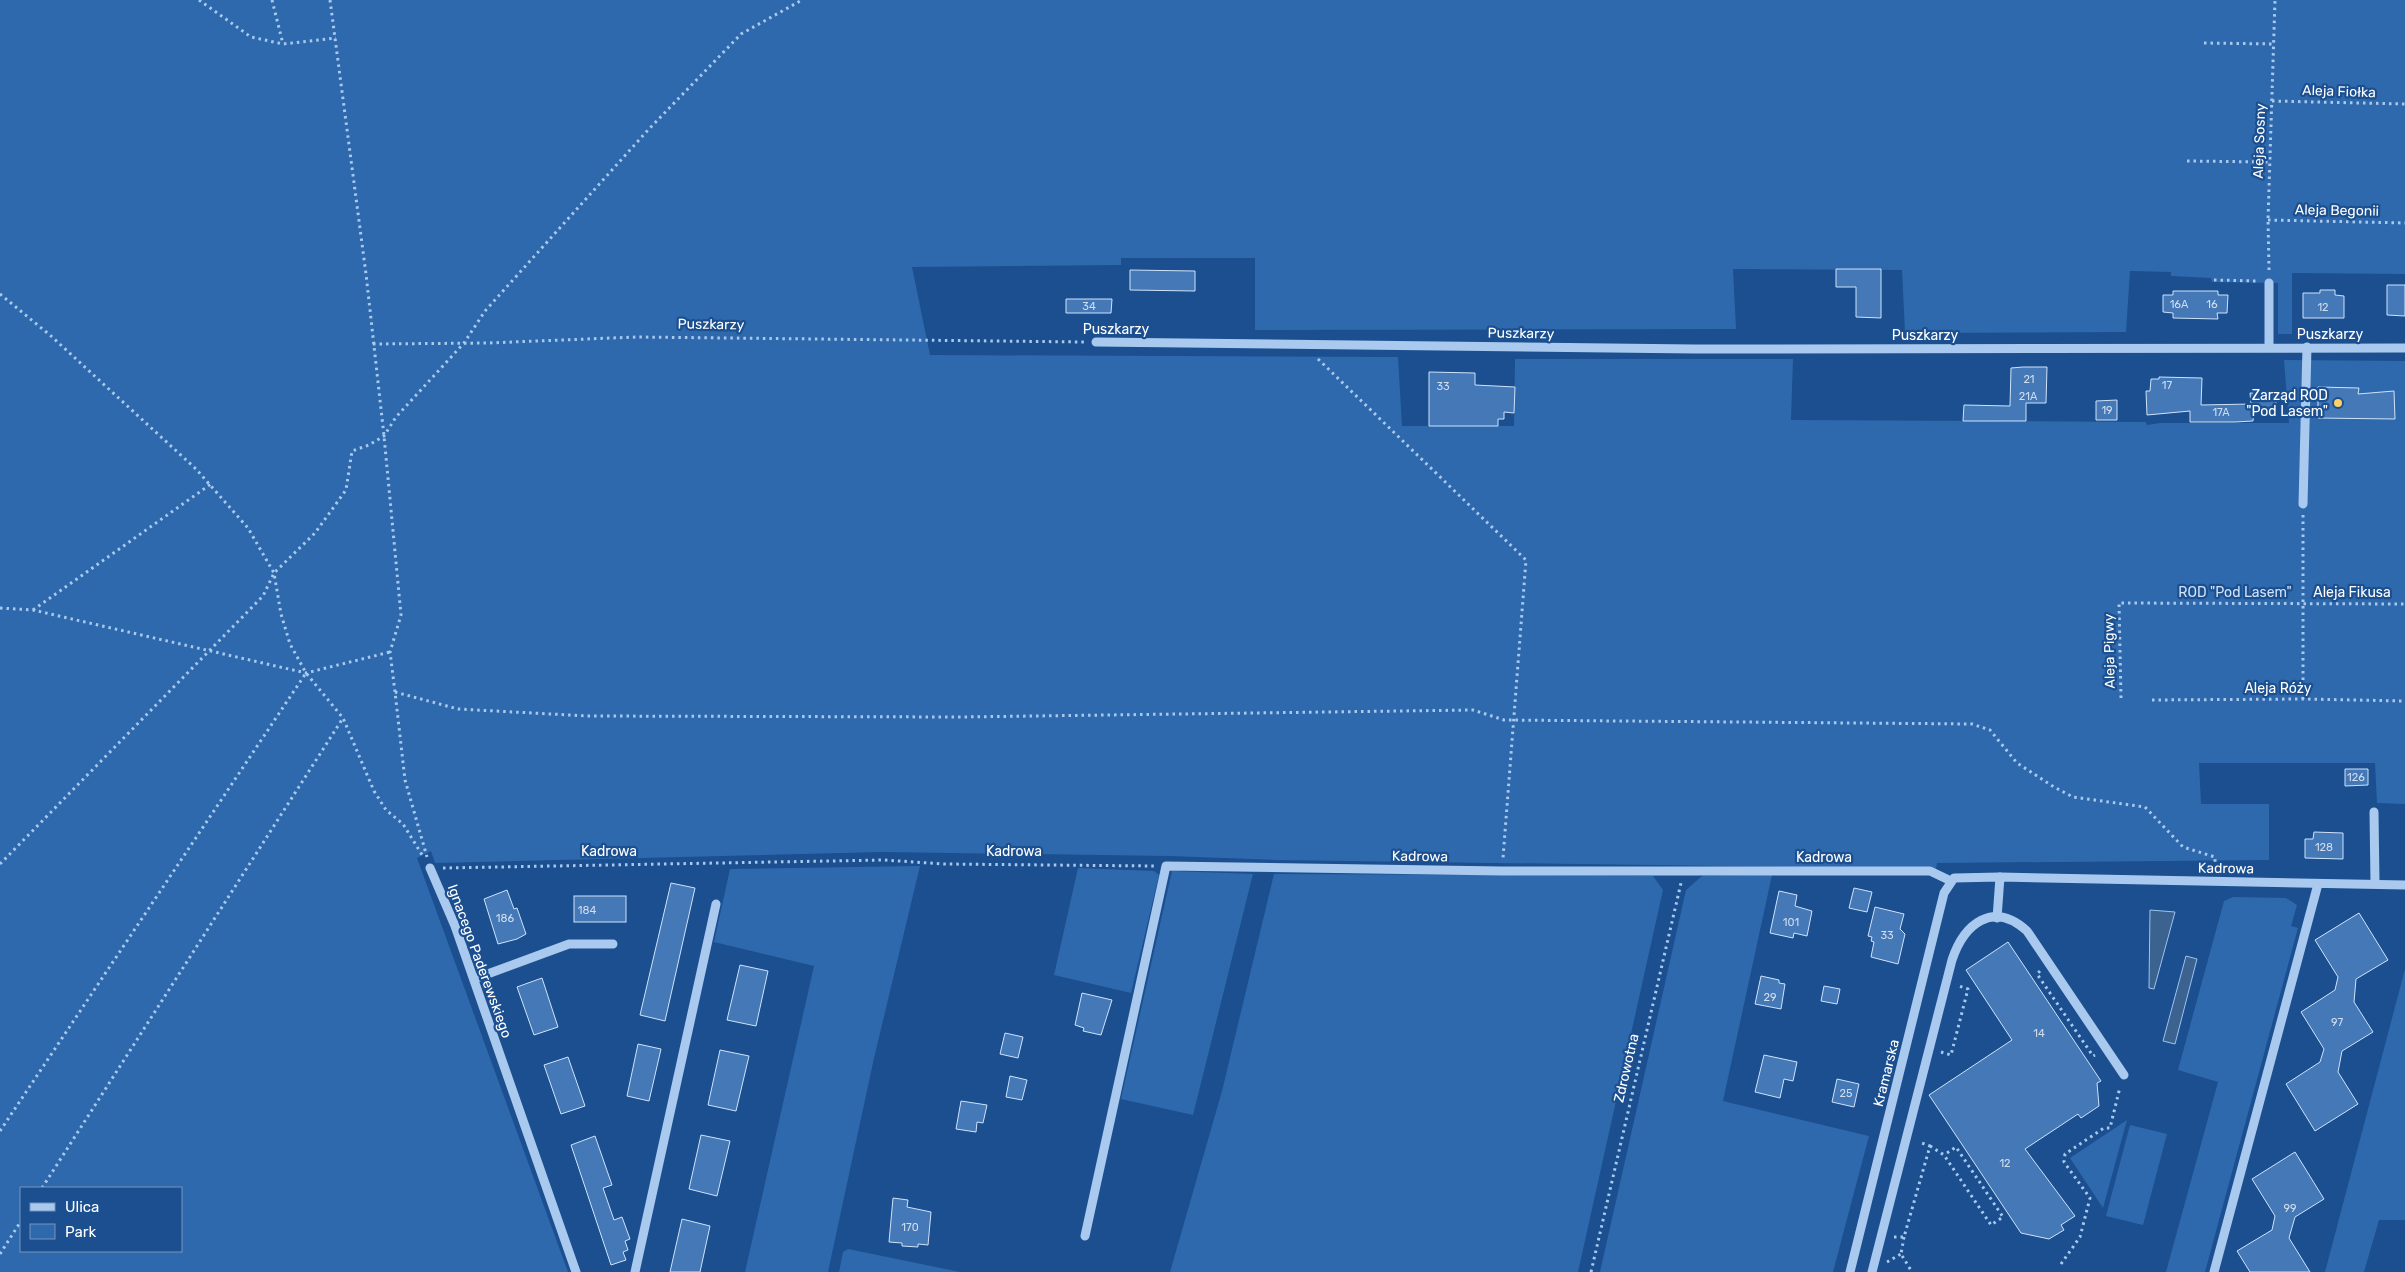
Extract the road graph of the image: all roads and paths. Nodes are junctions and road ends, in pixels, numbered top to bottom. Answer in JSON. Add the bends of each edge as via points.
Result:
{"nodes":[{"id":1,"x":199,"y":0,"type":"edge"},
{"id":2,"x":272,"y":0,"type":"edge"},
{"id":3,"x":330,"y":0,"type":"edge"},
{"id":4,"x":802,"y":0,"type":"edge"},
{"id":5,"x":2275,"y":0,"type":"edge"},
{"id":6,"x":336,"y":38,"type":"junction"},
{"id":7,"x":2204,"y":43,"type":"dead end"},
{"id":8,"x":283,"y":44,"type":"junction"},
{"id":9,"x":2274,"y":44,"type":"junction"},
{"id":10,"x":2272,"y":101,"type":"junction"},
{"id":11,"x":2405,"y":104,"type":"edge"},
{"id":12,"x":2187,"y":161,"type":"dead end"},
{"id":13,"x":2270,"y":162,"type":"junction"},
{"id":14,"x":2268,"y":220,"type":"junction"},
{"id":15,"x":2405,"y":223,"type":"edge"},
{"id":16,"x":2214,"y":280,"type":"dead end"},
{"id":17,"x":2269,"y":282,"type":"junction"},
{"id":18,"x":0,"y":294,"type":"edge"},
{"id":19,"x":1096,"y":342,"type":"joint"},
{"id":20,"x":464,"y":343,"type":"junction"},
{"id":21,"x":373,"y":344,"type":"junction"},
{"id":22,"x":1302,"y":344,"type":"junction"},
{"id":23,"x":2269,"y":347,"type":"junction"},
{"id":24,"x":2306,"y":347,"type":"junction"},
{"id":25,"x":2405,"y":348,"type":"edge"},
{"id":26,"x":384,"y":436,"type":"junction"},
{"id":27,"x":211,"y":484,"type":"junction"},
{"id":28,"x":2302,"y":504,"type":"joint"},
{"id":29,"x":274,"y":573,"type":"junction"},
{"id":30,"x":2119,"y":603,"type":"joint"},
{"id":31,"x":2304,"y":603,"type":"junction"},
{"id":32,"x":2405,"y":604,"type":"edge"},
{"id":33,"x":0,"y":608,"type":"edge"},
{"id":34,"x":33,"y":610,"type":"junction"},
{"id":35,"x":209,"y":651,"type":"junction"},
{"id":36,"x":390,"y":652,"type":"junction"},
{"id":37,"x":306,"y":672,"type":"junction"},
{"id":38,"x":395,"y":692,"type":"junction"},
{"id":39,"x":2120,"y":698,"type":"dead end"},
{"id":40,"x":2303,"y":698,"type":"junction"},
{"id":41,"x":2152,"y":700,"type":"dead end"},
{"id":42,"x":2405,"y":701,"type":"edge"},
{"id":43,"x":343,"y":718,"type":"junction"},
{"id":44,"x":1513,"y":720,"type":"junction"},
{"id":45,"x":2374,"y":812,"type":"dead end"},
{"id":46,"x":0,"y":864,"type":"edge"},
{"id":47,"x":1166,"y":866,"type":"junction"},
{"id":48,"x":430,"y":868,"type":"junction"},
{"id":49,"x":1684,"y":870,"type":"junction"},
{"id":50,"x":1502,"y":871,"type":"junction"},
{"id":51,"x":2000,"y":877,"type":"junction"},
{"id":52,"x":1951,"y":881,"type":"junction"},
{"id":53,"x":2216,"y":882,"type":"junction"},
{"id":54,"x":2375,"y":883,"type":"junction"},
{"id":55,"x":2318,"y":884,"type":"junction"},
{"id":56,"x":2405,"y":884,"type":"edge"},
{"id":57,"x":716,"y":904,"type":"dead end"},
{"id":58,"x":1997,"y":918,"type":"junction"},
{"id":59,"x":613,"y":944,"type":"dead end"},
{"id":60,"x":2036,"y":964,"type":"dead end"},
{"id":61,"x":2050,"y":964,"type":"junction"},
{"id":62,"x":2039,"y":977,"type":"dead end"},
{"id":63,"x":474,"y":979,"type":"junction"},
{"id":64,"x":1954,"y":985,"type":"dead end"},
{"id":65,"x":1937,"y":1051,"type":"dead end"},
{"id":66,"x":2094,"y":1055,"type":"dead end"},
{"id":67,"x":2124,"y":1075,"type":"joint"},
{"id":68,"x":0,"y":1131,"type":"edge"},
{"id":69,"x":1916,"y":1138,"type":"dead end"},
{"id":70,"x":1930,"y":1146,"type":"junction"},
{"id":71,"x":1944,"y":1155,"type":"junction"},
{"id":72,"x":43,"y":1187,"type":"edge"},
{"id":73,"x":20,"y":1223,"type":"edge"},
{"id":74,"x":1085,"y":1236,"type":"dead end"},
{"id":75,"x":1904,"y":1237,"type":"junction"},
{"id":76,"x":1890,"y":1240,"type":"dead end"},
{"id":77,"x":0,"y":1254,"type":"edge"},
{"id":78,"x":1901,"y":1254,"type":"junction"},
{"id":79,"x":1886,"y":1255,"type":"dead end"},
{"id":80,"x":1893,"y":1259,"type":"dead end"},
{"id":81,"x":1885,"y":1263,"type":"dead end"},
{"id":82,"x":2061,"y":1264,"type":"dead end"},
{"id":83,"x":576,"y":1272,"type":"edge"},
{"id":84,"x":635,"y":1272,"type":"edge"},
{"id":85,"x":1591,"y":1272,"type":"edge"},
{"id":86,"x":1850,"y":1272,"type":"edge"},
{"id":87,"x":1872,"y":1272,"type":"edge"},
{"id":88,"x":1912,"y":1272,"type":"edge"},
{"id":89,"x":2214,"y":1272,"type":"edge"}],
"edges":[{"from":1,"to":8,"type":"path","via":[[251,37]]},
{"from":2,"to":8,"type":"path"},
{"from":3,"to":6,"type":"path"},
{"from":4,"to":20,"type":"path","via":[[741,34],[648,130],[485,310]]},
{"from":5,"to":9,"type":"path","name":"Aleja Sosny"},
{"from":6,"to":8,"type":"path"},
{"from":6,"to":21,"type":"path"},
{"from":7,"to":9,"type":"path"},
{"from":9,"to":10,"type":"path","name":"Aleja Sosny"},
{"from":10,"to":11,"type":"path","name":"Aleja Fiołka"},
{"from":10,"to":13,"type":"path","name":"Aleja Sosny"},
{"from":12,"to":13,"type":"path"},
{"from":13,"to":14,"type":"path","name":"Aleja Sosny"},
{"from":14,"to":15,"type":"path","name":"Aleja Begonii"},
{"from":14,"to":17,"type":"path","name":"Aleja Sosny"},
{"from":16,"to":17,"type":"path"},
{"from":17,"to":23,"type":"street"},
{"from":18,"to":27,"type":"path","via":[[51,336]]},
{"from":19,"to":20,"type":"path","name":"Puszkarzy","via":[[636,337]]},
{"from":19,"to":22,"type":"street","name":"Puszkarzy"},
{"from":20,"to":21,"type":"path","name":"Puszkarzy"},
{"from":20,"to":26,"type":"path","via":[[396,417]]},
{"from":21,"to":26,"type":"path"},
{"from":22,"to":23,"type":"street","name":"Puszkarzy","via":[[1695,349]]},
{"from":22,"to":44,"type":"path","via":[[1526,560]]},
{"from":23,"to":24,"type":"street","name":"Puszkarzy"},
{"from":24,"to":25,"type":"street","name":"Puszkarzy"},
{"from":24,"to":28,"type":"street"},
{"from":26,"to":29,"type":"path","via":[[352,451],[346,490],[315,533]]},
{"from":26,"to":36,"type":"path","via":[[401,615]]},
{"from":27,"to":29,"type":"path","via":[[248,528]]},
{"from":27,"to":34,"type":"path"},
{"from":28,"to":31,"type":"path"},
{"from":29,"to":35,"type":"path","via":[[263,596]]},
{"from":29,"to":37,"type":"path","via":[[290,644]]},
{"from":30,"to":31,"type":"path","name":"Aleja Fikusa"},
{"from":30,"to":39,"type":"path","name":"Aleja Pigwy"},
{"from":31,"to":32,"type":"path","name":"Aleja Fikusa"},
{"from":31,"to":40,"type":"path"},
{"from":33,"to":34,"type":"path"},
{"from":34,"to":35,"type":"path"},
{"from":35,"to":37,"type":"path"},
{"from":35,"to":46,"type":"path"},
{"from":36,"to":37,"type":"path"},
{"from":36,"to":38,"type":"path"},
{"from":37,"to":43,"type":"path"},
{"from":37,"to":68,"type":"path"},
{"from":38,"to":44,"type":"path","via":[[458,709],[588,716],[961,717],[1473,710]]},
{"from":38,"to":48,"type":"path","via":[[405,780]]},
{"from":40,"to":41,"type":"path","name":"Aleja Róży"},
{"from":40,"to":42,"type":"path","name":"Aleja Róży"},
{"from":43,"to":48,"type":"path","via":[[374,791],[386,810],[403,824]]},
{"from":43,"to":72,"type":"path"},
{"from":44,"to":50,"type":"path"},
{"from":44,"to":53,"type":"path","via":[[1972,724],[1990,730],[2017,763],[2073,797],[2145,807],[2183,846],[2216,857]]},
{"from":45,"to":54,"type":"street"},
{"from":47,"to":48,"type":"path","name":"Kadrowa","via":[[944,864],[884,860]]},
{"from":47,"to":50,"type":"street","name":"Kadrowa"},
{"from":47,"to":74,"type":"street"},
{"from":48,"to":63,"type":"street","name":"Ignacego Paderewskiego","via":[[445,899]]},
{"from":49,"to":50,"type":"street","name":"Kadrowa"},
{"from":49,"to":52,"type":"street","name":"Kadrowa","via":[[1930,871]]},
{"from":49,"to":85,"type":"path","name":"Zdrowotna"},
{"from":51,"to":52,"type":"street","name":"Kadrowa","via":[[1960,876]]},
{"from":51,"to":53,"type":"street","name":"Kadrowa"},
{"from":51,"to":58,"type":"street"},
{"from":52,"to":86,"type":"street","name":"Kramarska","via":[[1944,893]]},
{"from":53,"to":55,"type":"street","name":"Kadrowa"},
{"from":54,"to":55,"type":"street","name":"Kadrowa"},
{"from":54,"to":56,"type":"street","name":"Kadrowa"},
{"from":55,"to":89,"type":"street"},
{"from":57,"to":84,"type":"street"},
{"from":58,"to":61,"type":"street","via":[[2019,923]]},
{"from":58,"to":87,"type":"street","via":[[1986,918],[1976,923],[1962,935],[1957,945]]},
{"from":59,"to":63,"type":"street","via":[[569,944]]},
{"from":60,"to":61,"type":"path","via":[[2041,971]]},
{"from":61,"to":67,"type":"street"},
{"from":62,"to":66,"type":"path"},
{"from":63,"to":83,"type":"street","name":"Ignacego Paderewskiego"},
{"from":64,"to":65,"type":"path","via":[[1968,989],[1951,1055]]},
{"from":67,"to":82,"type":"path","via":[[2110,1128],[2104,1128],[2066,1154],[2064,1162],[2090,1198],[2080,1237]]},
{"from":69,"to":70,"type":"path"},
{"from":70,"to":71,"type":"path"},
{"from":70,"to":75,"type":"path"},
{"from":71,"to":71,"type":"path","via":[[1991,1225],[2003,1217],[1956,1147]]},
{"from":73,"to":77,"type":"path"},
{"from":75,"to":76,"type":"path","via":[[1895,1236]]},
{"from":75,"to":78,"type":"path"},
{"from":78,"to":80,"type":"path"},
{"from":78,"to":88,"type":"path"},
{"from":79,"to":81,"type":"path"}]}
